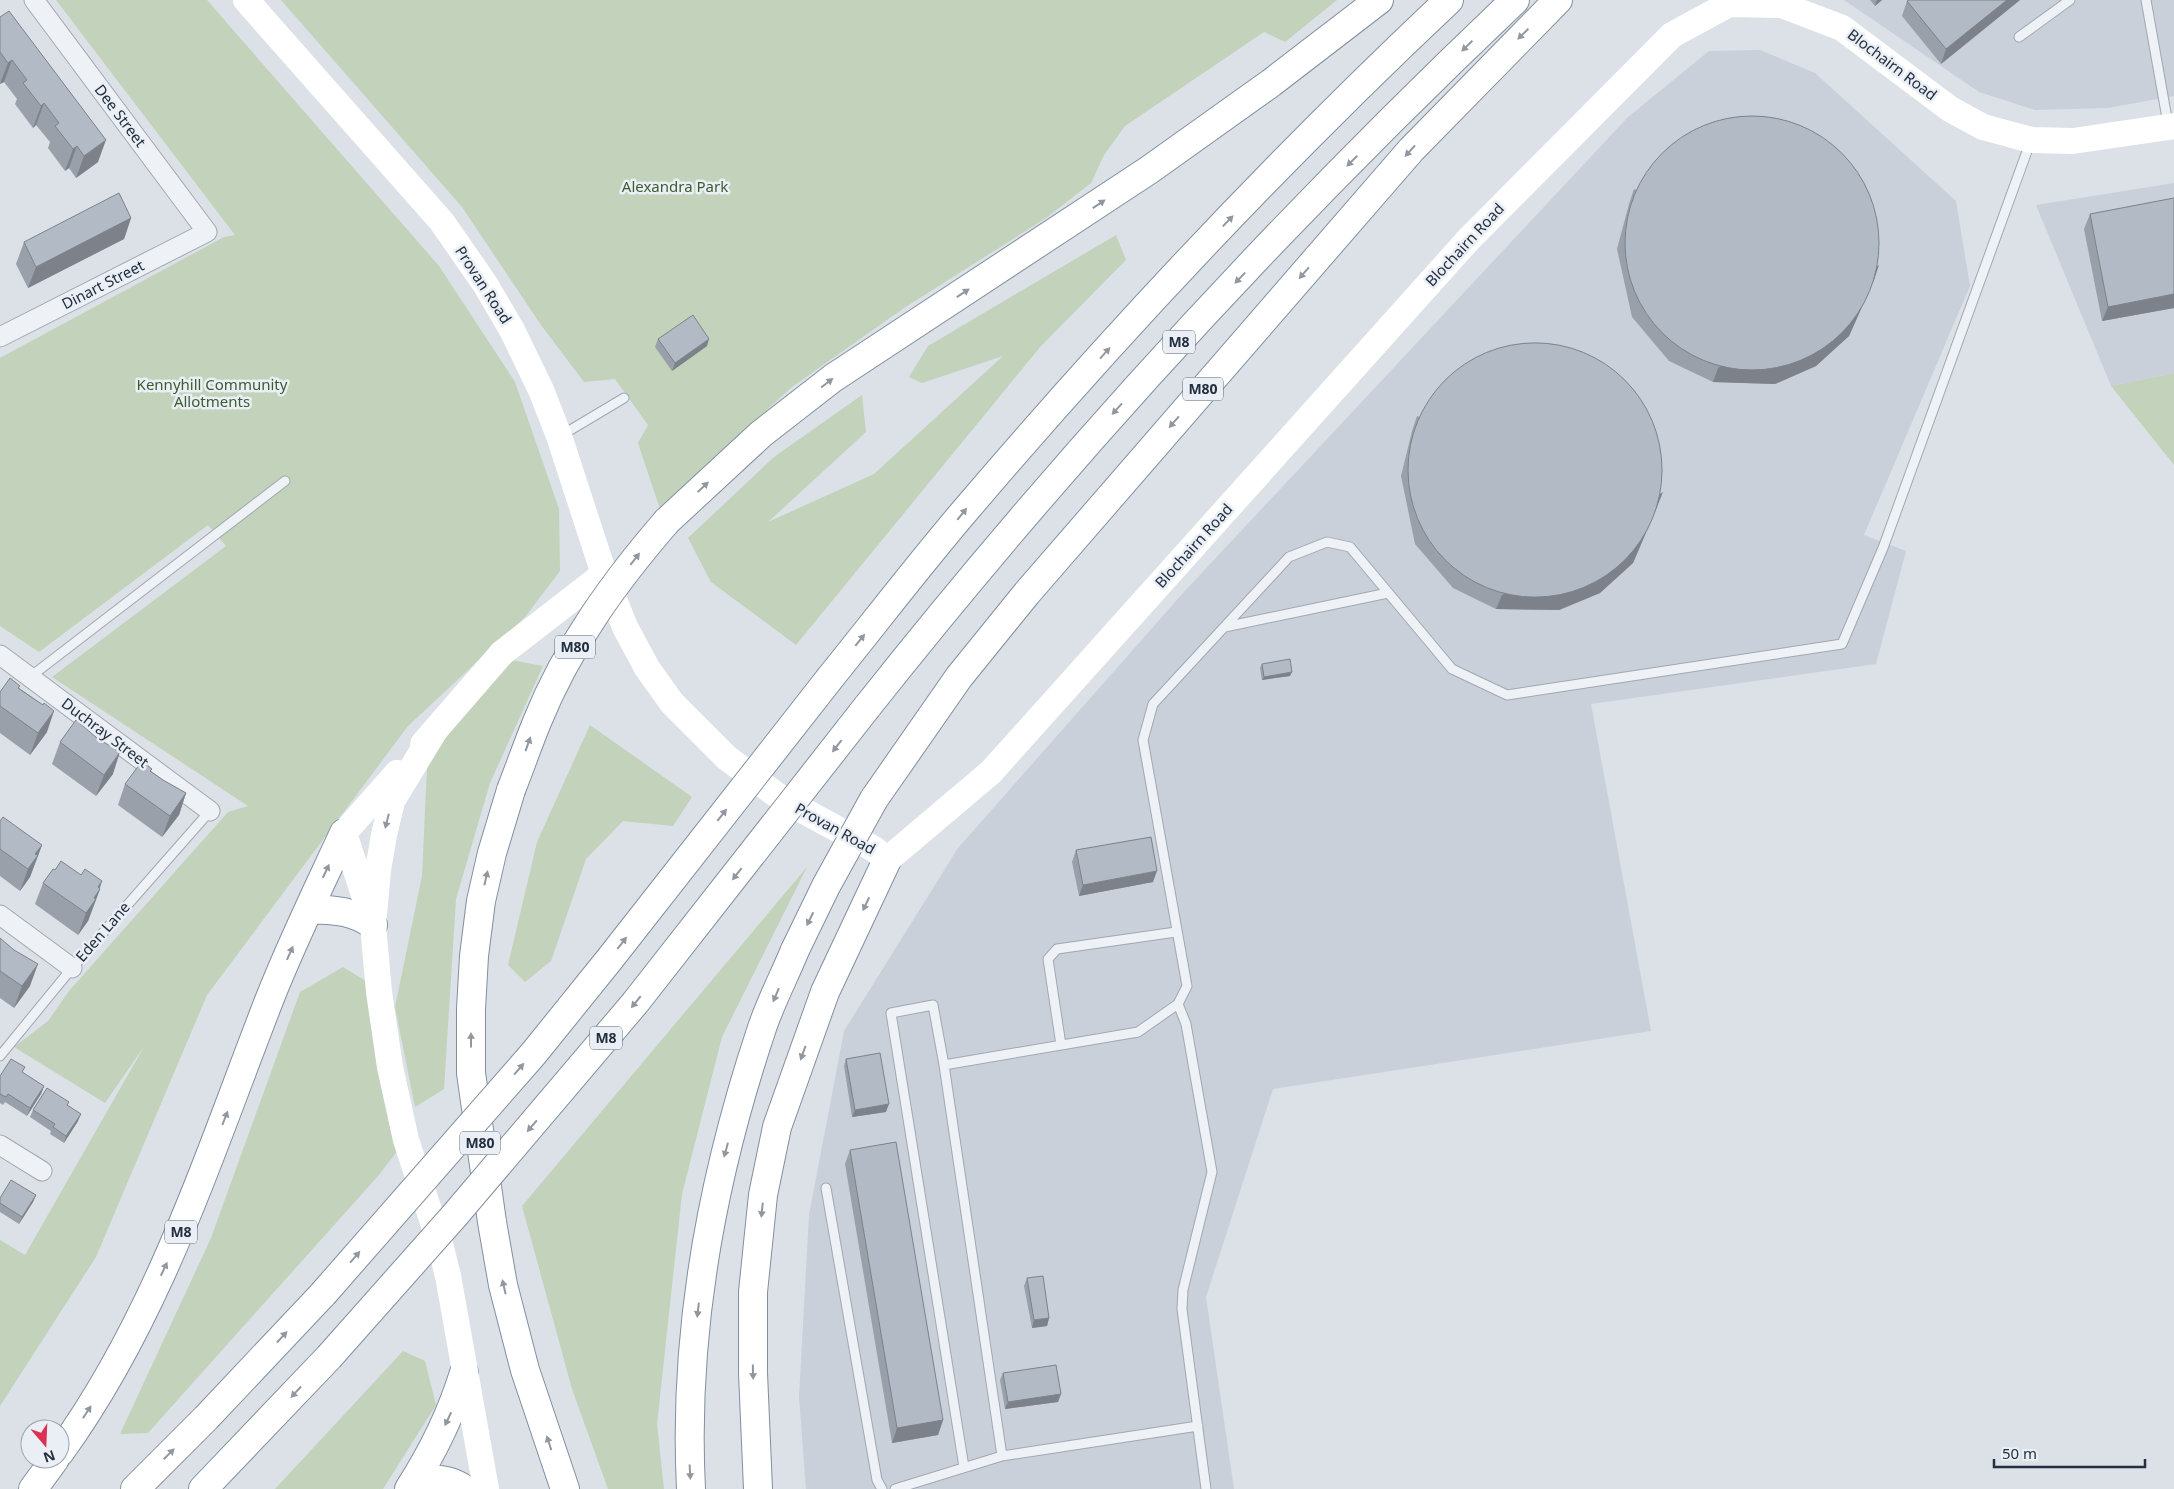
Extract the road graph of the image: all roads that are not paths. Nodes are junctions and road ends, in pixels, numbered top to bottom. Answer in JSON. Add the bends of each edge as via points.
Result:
{"nodes":[{"id":1,"x":34,"y":0,"type":"edge"},
{"id":2,"x":246,"y":0,"type":"edge"},
{"id":3,"x":1379,"y":0,"type":"edge"},
{"id":4,"x":1449,"y":0,"type":"edge"},
{"id":5,"x":1515,"y":0,"type":"edge"},
{"id":6,"x":1558,"y":0,"type":"edge"},
{"id":7,"x":2070,"y":0,"type":"edge"},
{"id":8,"x":2146,"y":0,"type":"edge"},
{"id":9,"x":2019,"y":37,"type":"dead end"},
{"id":10,"x":2171,"y":126,"type":"edge"},
{"id":11,"x":2030,"y":140,"type":"junction"},
{"id":12,"x":207,"y":232,"type":"joint"},
{"id":13,"x":0,"y":337,"type":"edge"},
{"id":14,"x":624,"y":398,"type":"dead end"},
{"id":15,"x":559,"y":436,"type":"junction"},
{"id":16,"x":285,"y":481,"type":"dead end"},
{"id":17,"x":604,"y":574,"type":"junction"},
{"id":18,"x":1388,"y":593,"type":"junction"},
{"id":19,"x":1224,"y":627,"type":"junction"},
{"id":20,"x":0,"y":655,"type":"edge"},
{"id":21,"x":30,"y":677,"type":"junction"},
{"id":22,"x":434,"y":732,"type":"junction"},
{"id":23,"x":210,"y":811,"type":"joint"},
{"id":24,"x":344,"y":833,"type":"junction"},
{"id":25,"x":887,"y":860,"type":"junction"},
{"id":26,"x":308,"y":909,"type":"junction"},
{"id":27,"x":0,"y":915,"type":"edge"},
{"id":28,"x":373,"y":925,"type":"junction"},
{"id":29,"x":1176,"y":932,"type":"junction"},
{"id":30,"x":72,"y":968,"type":"junction"},
{"id":31,"x":1178,"y":1004,"type":"junction"},
{"id":32,"x":1061,"y":1045,"type":"junction"},
{"id":33,"x":0,"y":1056,"type":"edge"},
{"id":34,"x":944,"y":1065,"type":"junction"},
{"id":35,"x":0,"y":1145,"type":"edge"},
{"id":36,"x":42,"y":1172,"type":"dead end"},
{"id":37,"x":826,"y":1188,"type":"dead end"},
{"id":38,"x":464,"y":1372,"type":"junction"},
{"id":39,"x":1198,"y":1426,"type":"junction"},
{"id":40,"x":70,"y":1437,"type":"edge"},
{"id":41,"x":1002,"y":1456,"type":"junction"},
{"id":42,"x":964,"y":1467,"type":"junction"},
{"id":43,"x":48,"y":1469,"type":"edge"},
{"id":44,"x":412,"y":1485,"type":"edge"},
{"id":45,"x":33,"y":1489,"type":"edge"},
{"id":46,"x":135,"y":1489,"type":"edge"},
{"id":47,"x":203,"y":1489,"type":"edge"},
{"id":48,"x":464,"y":1489,"type":"edge"},
{"id":49,"x":486,"y":1489,"type":"edge"},
{"id":50,"x":565,"y":1489,"type":"edge"},
{"id":51,"x":691,"y":1489,"type":"edge"},
{"id":52,"x":758,"y":1489,"type":"edge"},
{"id":53,"x":882,"y":1489,"type":"edge"},
{"id":54,"x":895,"y":1489,"type":"edge"},
{"id":55,"x":1206,"y":1489,"type":"edge"}],
"edges":[{"from":1,"to":12,"type":"street","name":"Dee Street"},
{"from":2,"to":15,"type":"street","name":"Provan Road","via":[[442,222],[512,330]]},
{"from":50,"to":3,"type":"highway","number":"M80","one_way":true,"bridge":true,"via":[[525,1370],[503,1285],[471,1073],[471,1009],[481,901],[492,853],[537,721],[576,643],[620,577],[667,520],[761,434],[833,378],[1149,170],[1271,83]]},
{"from":46,"to":4,"type":"highway","one_way":true,"bridge":true,"via":[[323,1294],[534,1053],[968,507],[1165,288],[1289,157]]},
{"from":5,"to":47,"type":"highway","number":"M8","one_way":true,"bridge":true,"via":[[1335,178],[1079,451],[922,638],[635,1003],[330,1356]]},
{"from":6,"to":51,"type":"highway","number":"M80","one_way":true,"bridge":true,"via":[[1411,150],[1034,586],[960,677],[874,799],[826,886],[762,1029],[720,1174],[698,1313],[691,1390]]},
{"from":7,"to":9,"type":"lane"},
{"from":8,"to":10,"type":"lane"},
{"from":10,"to":11,"type":"street","name":"Blochairn Road","via":[[2073,141]]},
{"from":11,"to":18,"type":"lane","via":[[1883,548],[1842,644],[1507,694],[1452,669]]},
{"from":11,"to":25,"type":"street","name":"Blochairn Road","via":[[1983,128],[1950,109],[1842,28],[1782,5],[1728,4],[1672,35],[1469,239],[991,772]]},
{"from":12,"to":13,"type":"street","name":"Dinart Street"},
{"from":14,"to":15,"type":"lane"},
{"from":15,"to":17,"type":"street","name":"Provan Road"},
{"from":16,"to":21,"type":"lane"},
{"from":17,"to":22,"type":"street","via":[[502,654]]},
{"from":17,"to":25,"type":"street","name":"Provan Road","via":[[625,627],[647,668],[672,703],[728,758],[782,799],[874,849]]},
{"from":18,"to":19,"type":"lane"},
{"from":18,"to":19,"type":"lane","via":[[1350,547],[1327,542],[1290,557]]},
{"from":19,"to":29,"type":"lane","via":[[1153,704],[1143,740]]},
{"from":20,"to":21,"type":"street","name":"Duchray Street"},
{"from":21,"to":23,"type":"street","name":"Duchray Street"},
{"from":22,"to":24,"type":"street"},
{"from":22,"to":28,"type":"street","one_way":true,"via":[[392,801],[378,870]]},
{"from":23,"to":30,"type":"lane","name":"Eden Lane"},
{"from":26,"to":24,"type":"highway","number":"M8","one_way":true},
{"from":24,"to":28,"type":"street"},
{"from":25,"to":52,"type":"highway","one_way":true,"via":[[825,992],[775,1137],[763,1195],[753,1292]]},
{"from":26,"to":28,"type":"highway","via":[[350,912]]},
{"from":40,"to":26,"type":"highway","number":"M8","one_way":true,"via":[[110,1375],[167,1262],[270,997]]},
{"from":27,"to":30,"type":"street"},
{"from":28,"to":38,"type":"street","via":[[390,1066],[406,1140],[444,1260]]},
{"from":29,"to":31,"type":"lane","via":[[1186,986]]},
{"from":29,"to":32,"type":"lane","via":[[1057,949],[1048,959]]},
{"from":30,"to":33,"type":"lane","name":"Eden Lane"},
{"from":31,"to":32,"type":"lane","via":[[1138,1032]]},
{"from":31,"to":39,"type":"lane","via":[[1186,1024],[1212,1172],[1183,1290],[1182,1309]]},
{"from":32,"to":34,"type":"lane"},
{"from":34,"to":41,"type":"lane"},
{"from":34,"to":42,"type":"lane","via":[[933,1005],[891,1013]]},
{"from":35,"to":36,"type":"street"},
{"from":37,"to":53,"type":"lane","via":[[877,1480]]},
{"from":38,"to":44,"type":"highway","one_way":true,"via":[[438,1440]]},
{"from":38,"to":49,"type":"street"},
{"from":39,"to":41,"type":"lane"},
{"from":39,"to":55,"type":"lane"},
{"from":41,"to":42,"type":"lane"},
{"from":42,"to":54,"type":"lane"},
{"from":43,"to":45,"type":"highway"},
{"from":44,"to":48,"type":"highway","via":[[429,1478],[457,1484]]}]}
